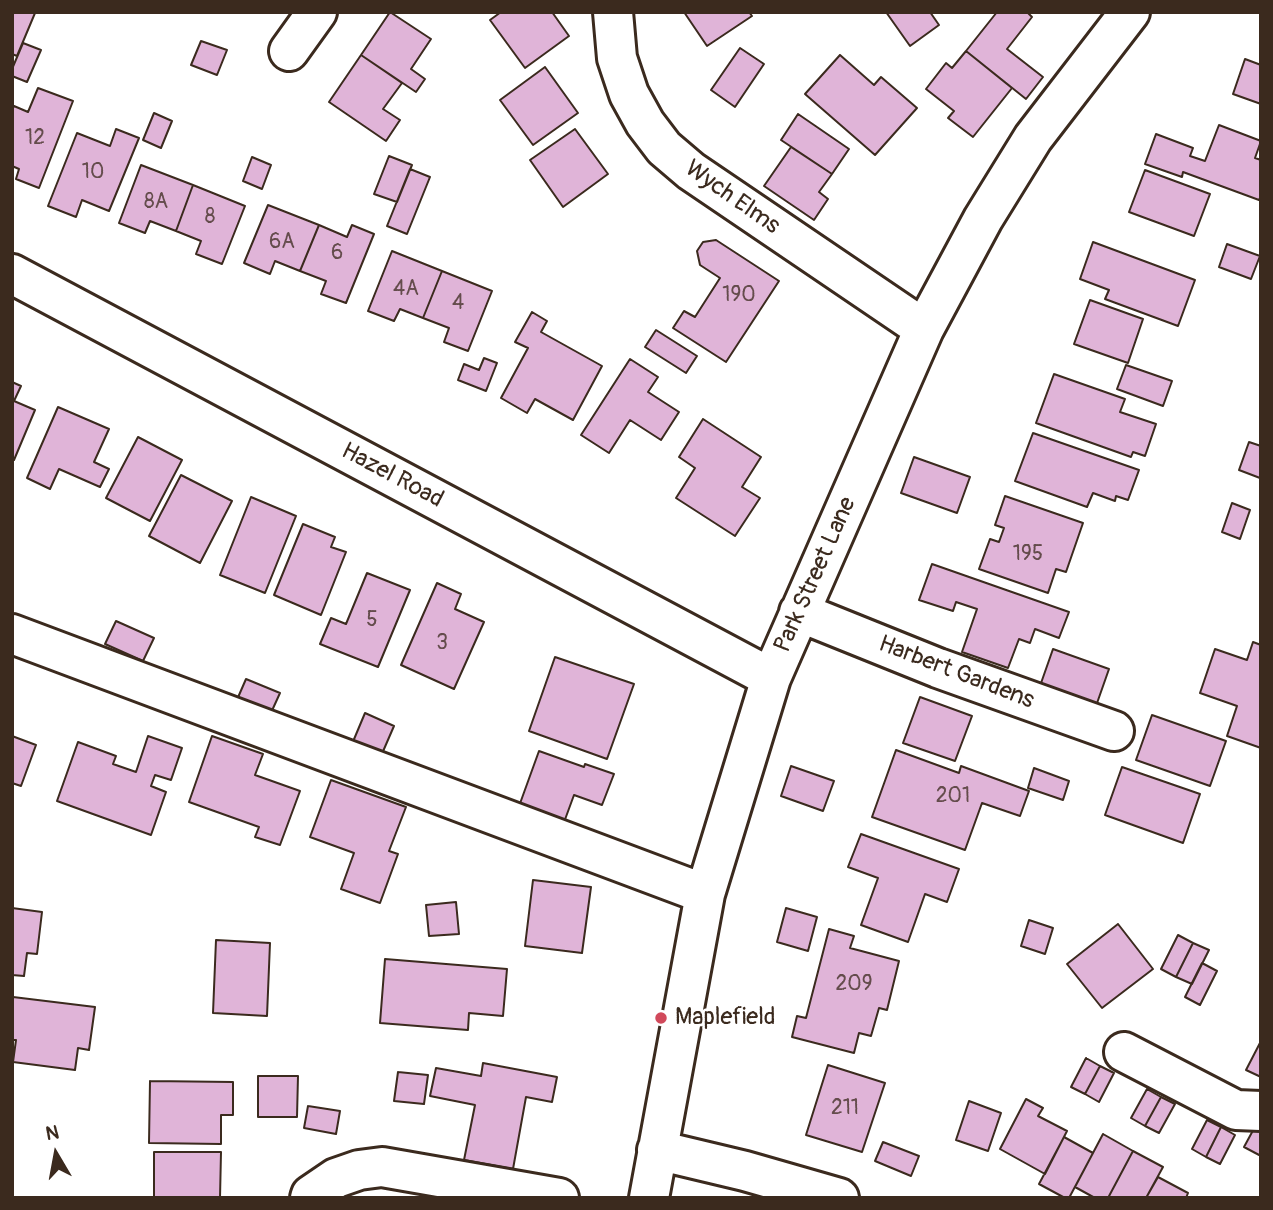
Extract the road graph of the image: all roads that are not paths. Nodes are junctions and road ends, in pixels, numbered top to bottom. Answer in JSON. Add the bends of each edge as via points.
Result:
{"nodes":[{"id":1,"x":317,"y":12,"type":"edge"},
{"id":2,"x":613,"y":12,"type":"edge"},
{"id":3,"x":1130,"y":12,"type":"edge"},
{"id":4,"x":289,"y":51,"type":"dead end"},
{"id":5,"x":12,"y":274,"type":"edge"},
{"id":6,"x":924,"y":329,"type":"junction"},
{"id":7,"x":799,"y":612,"type":"junction"},
{"id":8,"x":12,"y":634,"type":"edge"},
{"id":9,"x":771,"y":678,"type":"junction"},
{"id":10,"x":1114,"y":731,"type":"dead end"},
{"id":11,"x":705,"y":894,"type":"junction"},
{"id":12,"x":1124,"y":1052,"type":"dead end"},
{"id":13,"x":1261,"y":1111,"type":"edge"},
{"id":14,"x":657,"y":1150,"type":"junction"},
{"id":15,"x":310,"y":1198,"type":"edge"},
{"id":16,"x":559,"y":1198,"type":"edge"},
{"id":17,"x":649,"y":1198,"type":"edge"},
{"id":18,"x":839,"y":1198,"type":"edge"}],
"edges":[{"from":1,"to":4,"type":"street"},
{"from":2,"to":6,"type":"street","name":"Wych Elms","via":[[617,58],[629,94],[664,148],[691,172]]},
{"from":3,"to":6,"type":"street","name":"Park Street Lane","via":[[1033,138],[982,219]]},
{"from":5,"to":9,"type":"street","name":"Hazel Road"},
{"from":6,"to":7,"type":"street","name":"Park Street Lane"},
{"from":7,"to":9,"type":"street","name":"Park Street Lane"},
{"from":7,"to":10,"type":"street","name":"Harbert Gardens"},
{"from":8,"to":11,"type":"street"},
{"from":9,"to":11,"type":"street","name":"Park Street Lane"},
{"from":11,"to":14,"type":"street","name":"Park Street Lane"},
{"from":12,"to":13,"type":"street","via":[[1236,1110]]},
{"from":14,"to":17,"type":"street","name":"Park Street Lane"},
{"from":14,"to":18,"type":"street"},
{"from":15,"to":16,"type":"street","via":[[336,1178],[382,1167]]}]}
